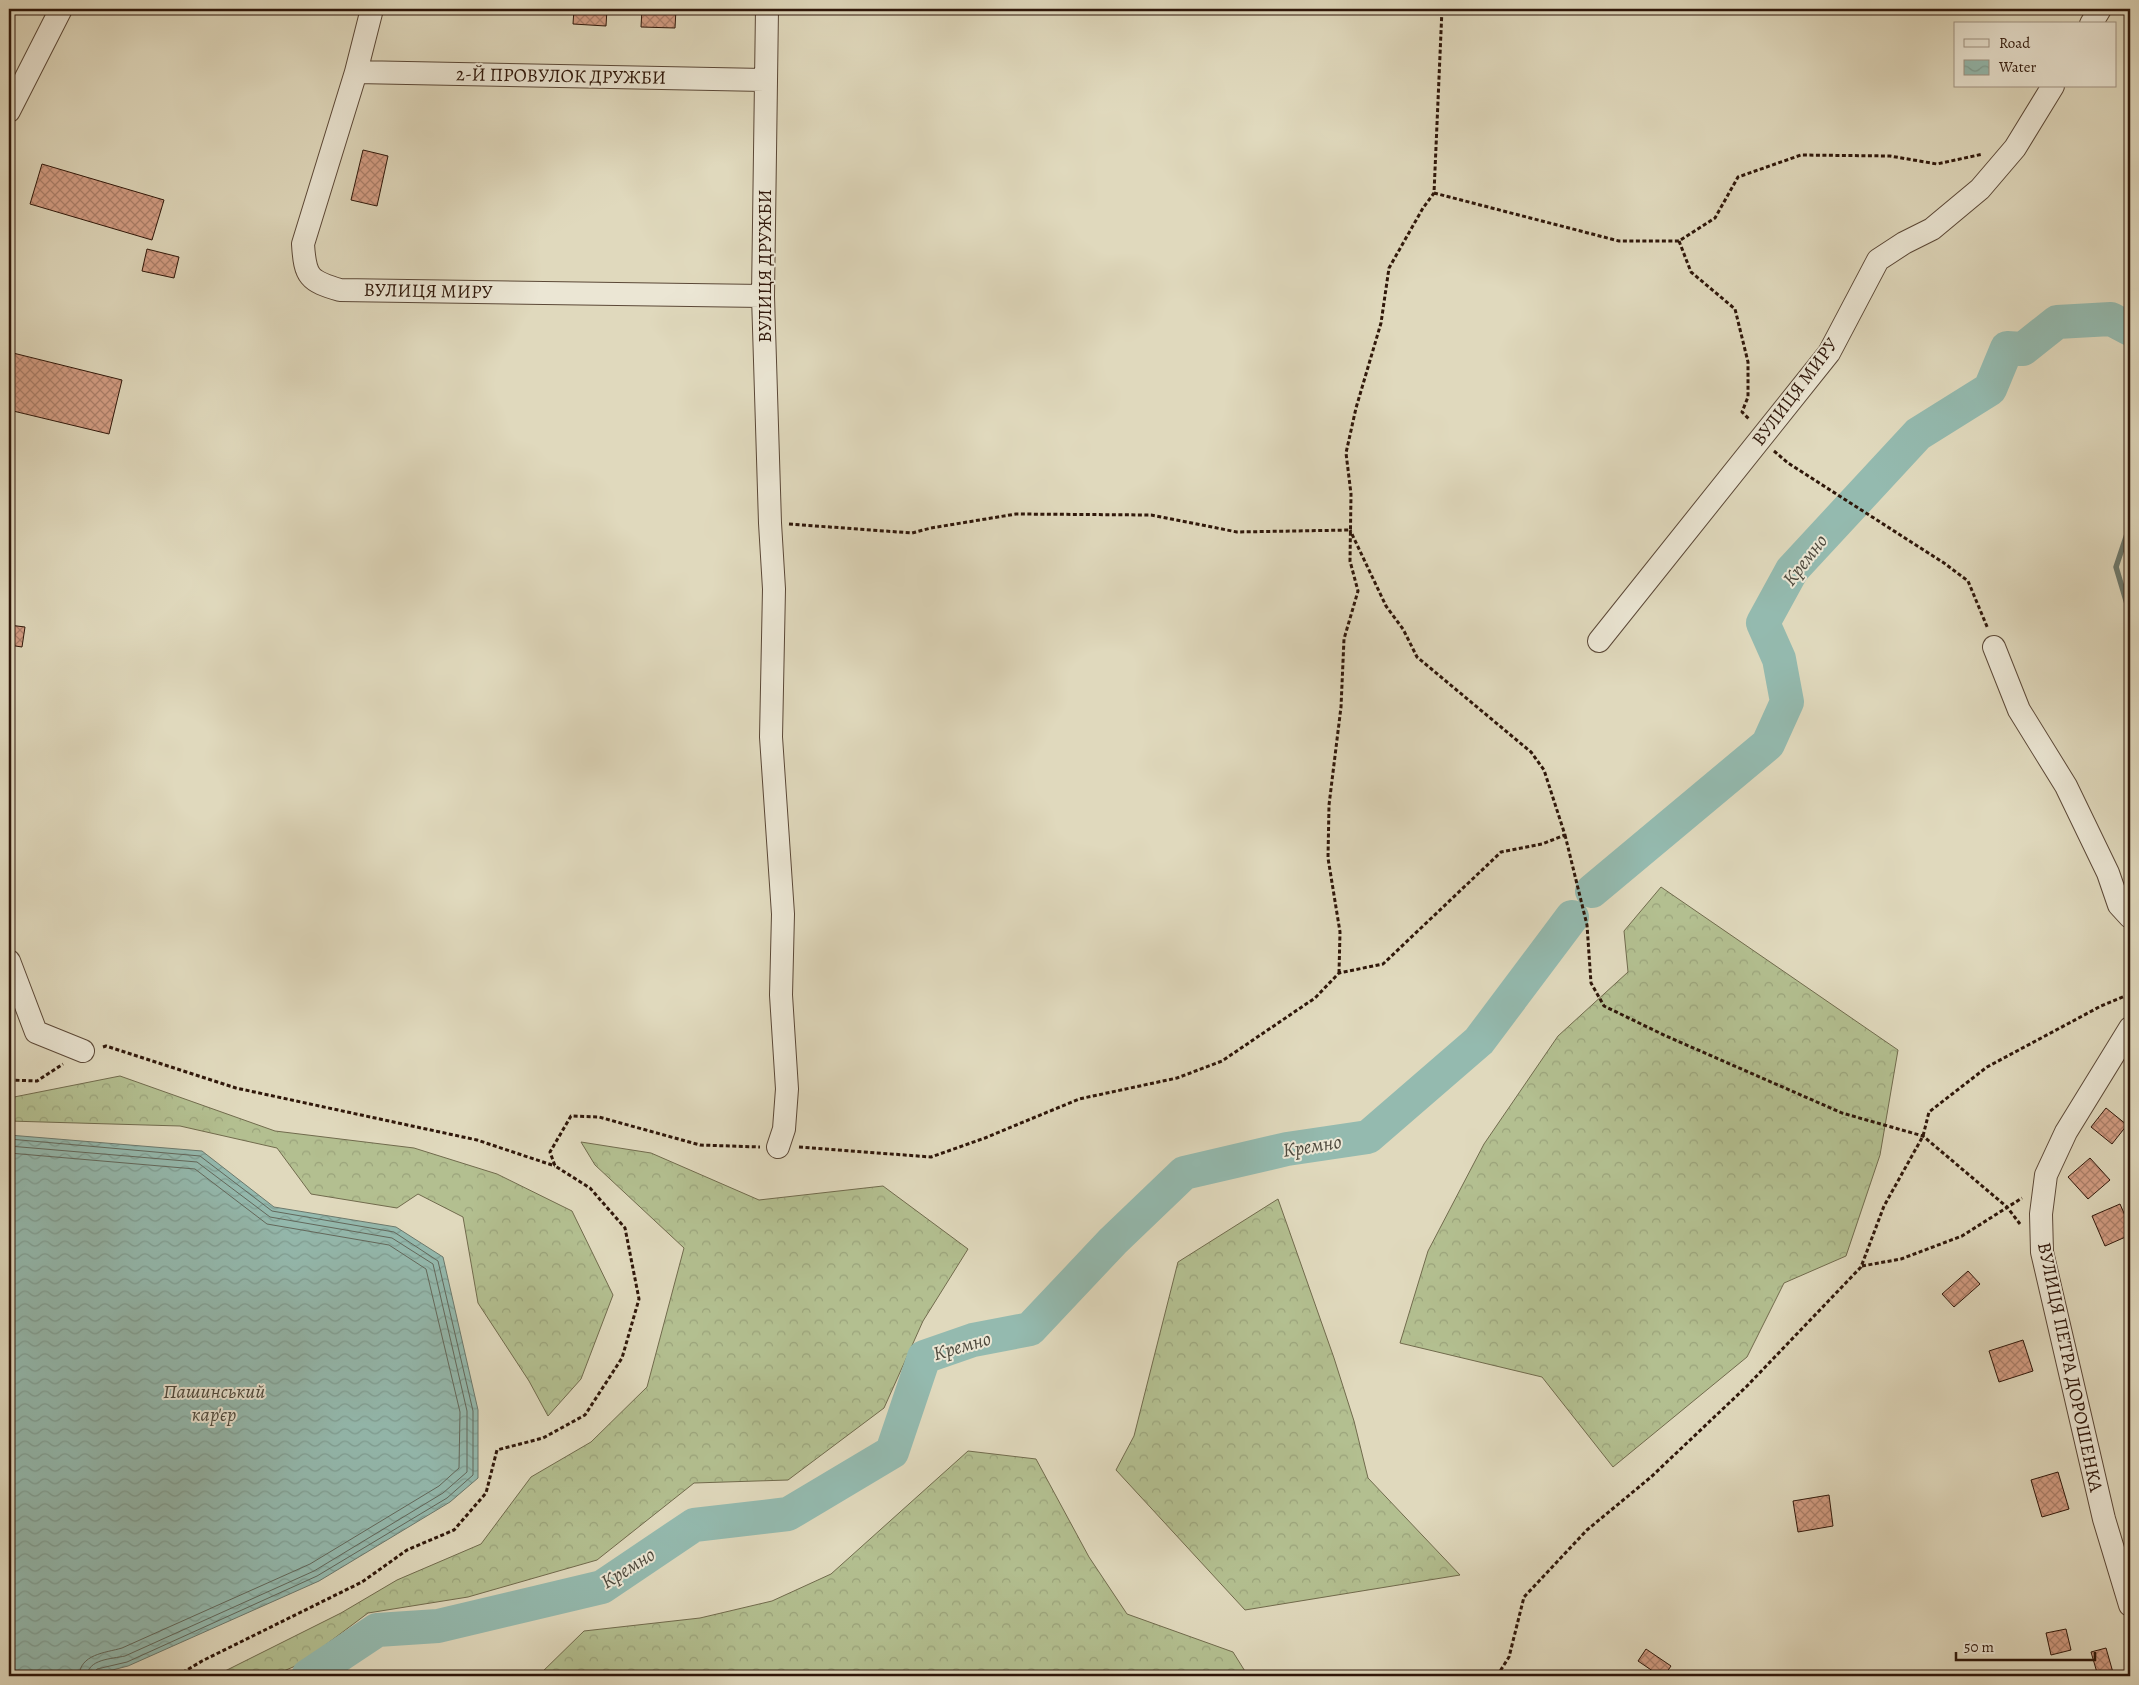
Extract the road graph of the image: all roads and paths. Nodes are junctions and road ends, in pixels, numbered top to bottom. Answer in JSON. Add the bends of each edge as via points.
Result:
{"nodes":[{"id":1,"x":61,"y":9,"type":"edge"},
{"id":2,"x":372,"y":9,"type":"edge"},
{"id":3,"x":767,"y":9,"type":"edge"},
{"id":4,"x":1442,"y":9,"type":"edge"},
{"id":5,"x":2100,"y":9,"type":"edge"},
{"id":6,"x":2092,"y":22,"type":"edge"},
{"id":7,"x":356,"y":72,"type":"junction"},
{"id":8,"x":766,"y":80,"type":"junction"},
{"id":9,"x":2052,"y":88,"type":"edge"},
{"id":10,"x":9,"y":111,"type":"edge"},
{"id":11,"x":2015,"y":148,"type":"junction"},
{"id":12,"x":1434,"y":193,"type":"junction"},
{"id":13,"x":1679,"y":241,"type":"junction"},
{"id":14,"x":763,"y":296,"type":"junction"},
{"id":15,"x":1763,"y":436,"type":"junction"},
{"id":16,"x":770,"y":523,"type":"junction"},
{"id":17,"x":1350,"y":530,"type":"junction"},
{"id":18,"x":1599,"y":641,"type":"dead end"},
{"id":19,"x":1994,"y":646,"type":"joint"},
{"id":20,"x":1565,"y":834,"type":"junction"},
{"id":21,"x":2130,"y":917,"type":"edge"},
{"id":22,"x":9,"y":961,"type":"edge"},
{"id":23,"x":1339,"y":973,"type":"junction"},
{"id":24,"x":2130,"y":994,"type":"edge"},
{"id":25,"x":2130,"y":1028,"type":"edge"},
{"id":26,"x":83,"y":1051,"type":"junction"},
{"id":27,"x":9,"y":1080,"type":"edge"},
{"id":28,"x":1923,"y":1136,"type":"junction"},
{"id":29,"x":778,"y":1147,"type":"junction"},
{"id":30,"x":555,"y":1166,"type":"junction"},
{"id":31,"x":2008,"y":1207,"type":"junction"},
{"id":32,"x":2042,"y":1252,"type":"junction"},
{"id":33,"x":1861,"y":1266,"type":"junction"},
{"id":34,"x":2130,"y":1605,"type":"edge"},
{"id":35,"x":177,"y":1676,"type":"edge"},
{"id":36,"x":1497,"y":1676,"type":"edge"}],
"edges":[{"from":1,"to":10,"type":"street"},
{"from":2,"to":7,"type":"street","name":"ВУЛИЦЯ МИРУ"},
{"from":3,"to":8,"type":"street","name":"ВУЛИЦЯ ДРУЖБИ"},
{"from":4,"to":12,"type":"path"},
{"from":5,"to":6,"type":"street"},
{"from":7,"to":8,"type":"street","name":"2-Й ПРОВУЛОК ДРУЖБИ"},
{"from":7,"to":14,"type":"street","name":"ВУЛИЦЯ МИРУ","via":[[303,244],[304,268],[318,284],[340,290]]},
{"from":8,"to":14,"type":"street","name":"ВУЛИЦЯ ДРУЖБИ"},
{"from":9,"to":11,"type":"street","name":"ВУЛИЦЯ МИРУ"},
{"from":11,"to":13,"type":"path","via":[[1937,164],[1890,156],[1801,155],[1738,177],[1715,218]]},
{"from":11,"to":15,"type":"street","name":"ВУЛИЦЯ МИРУ","via":[[1980,189],[1932,229],[1904,242],[1878,260],[1829,353]]},
{"from":12,"to":13,"type":"path","via":[[1620,241]]},
{"from":12,"to":17,"type":"path","via":[[1422,208],[1389,268],[1381,323],[1346,452],[1351,494]]},
{"from":13,"to":15,"type":"path","via":[[1691,272],[1735,309],[1748,362],[1748,398],[1742,412]]},
{"from":14,"to":16,"type":"street","name":"ВУЛИЦЯ ДРУЖБИ"},
{"from":15,"to":18,"type":"street","name":"ВУЛИЦЯ МИРУ"},
{"from":15,"to":19,"type":"path","via":[[1788,463],[1944,563],[1968,582]]},
{"from":16,"to":17,"type":"path","via":[[912,533],[1016,514],[1151,515],[1237,532]]},
{"from":16,"to":29,"type":"street","name":"ВУЛИЦЯ ДРУЖБИ","via":[[774,589],[771,737],[783,914],[781,995],[787,1089],[784,1130]]},
{"from":17,"to":20,"type":"path","via":[[1386,606],[1403,629],[1417,657],[1531,752],[1544,770]]},
{"from":17,"to":23,"type":"path","via":[[1350,561],[1358,591],[1344,639],[1341,707],[1329,805],[1328,858],[1340,932]]},
{"from":19,"to":21,"type":"street","via":[[2019,710],[2066,786],[2120,905]]},
{"from":20,"to":23,"type":"path","via":[[1542,844],[1501,852],[1383,964]]},
{"from":20,"to":28,"type":"path","via":[[1587,925],[1591,983],[1604,1006],[1842,1113]]},
{"from":22,"to":26,"type":"street","via":[[36,1032]]},
{"from":23,"to":29,"type":"path","via":[[1315,998],[1222,1061],[1177,1078],[1079,1100],[931,1157],[812,1146]]},
{"from":24,"to":28,"type":"path","via":[[1986,1067],[1929,1112]]},
{"from":25,"to":32,"type":"street","name":"ВУЛИЦЯ ПЕТРА ДОРОШЕНКА","via":[[2066,1132],[2046,1175],[2041,1214]]},
{"from":26,"to":27,"type":"path","via":[[37,1081]]},
{"from":26,"to":30,"type":"path","via":[[106,1046],[236,1088],[477,1140]]},
{"from":28,"to":31,"type":"path"},
{"from":28,"to":33,"type":"path","via":[[1884,1206]]},
{"from":29,"to":30,"type":"path","via":[[700,1146],[599,1117],[571,1116],[550,1152]]},
{"from":30,"to":35,"type":"path","via":[[590,1188],[626,1228],[639,1299],[622,1358],[584,1415],[543,1438],[497,1450],[486,1493],[454,1530],[407,1550],[362,1582]]},
{"from":31,"to":32,"type":"path"},
{"from":31,"to":33,"type":"path","via":[[1962,1236],[1901,1259]]},
{"from":32,"to":34,"type":"street","name":"ВУЛИЦЯ ПЕТРА ДОРОШЕНКА","via":[[2104,1519]]},
{"from":33,"to":36,"type":"path","via":[[1747,1386],[1652,1477],[1587,1530],[1524,1596],[1509,1657]]}]}
